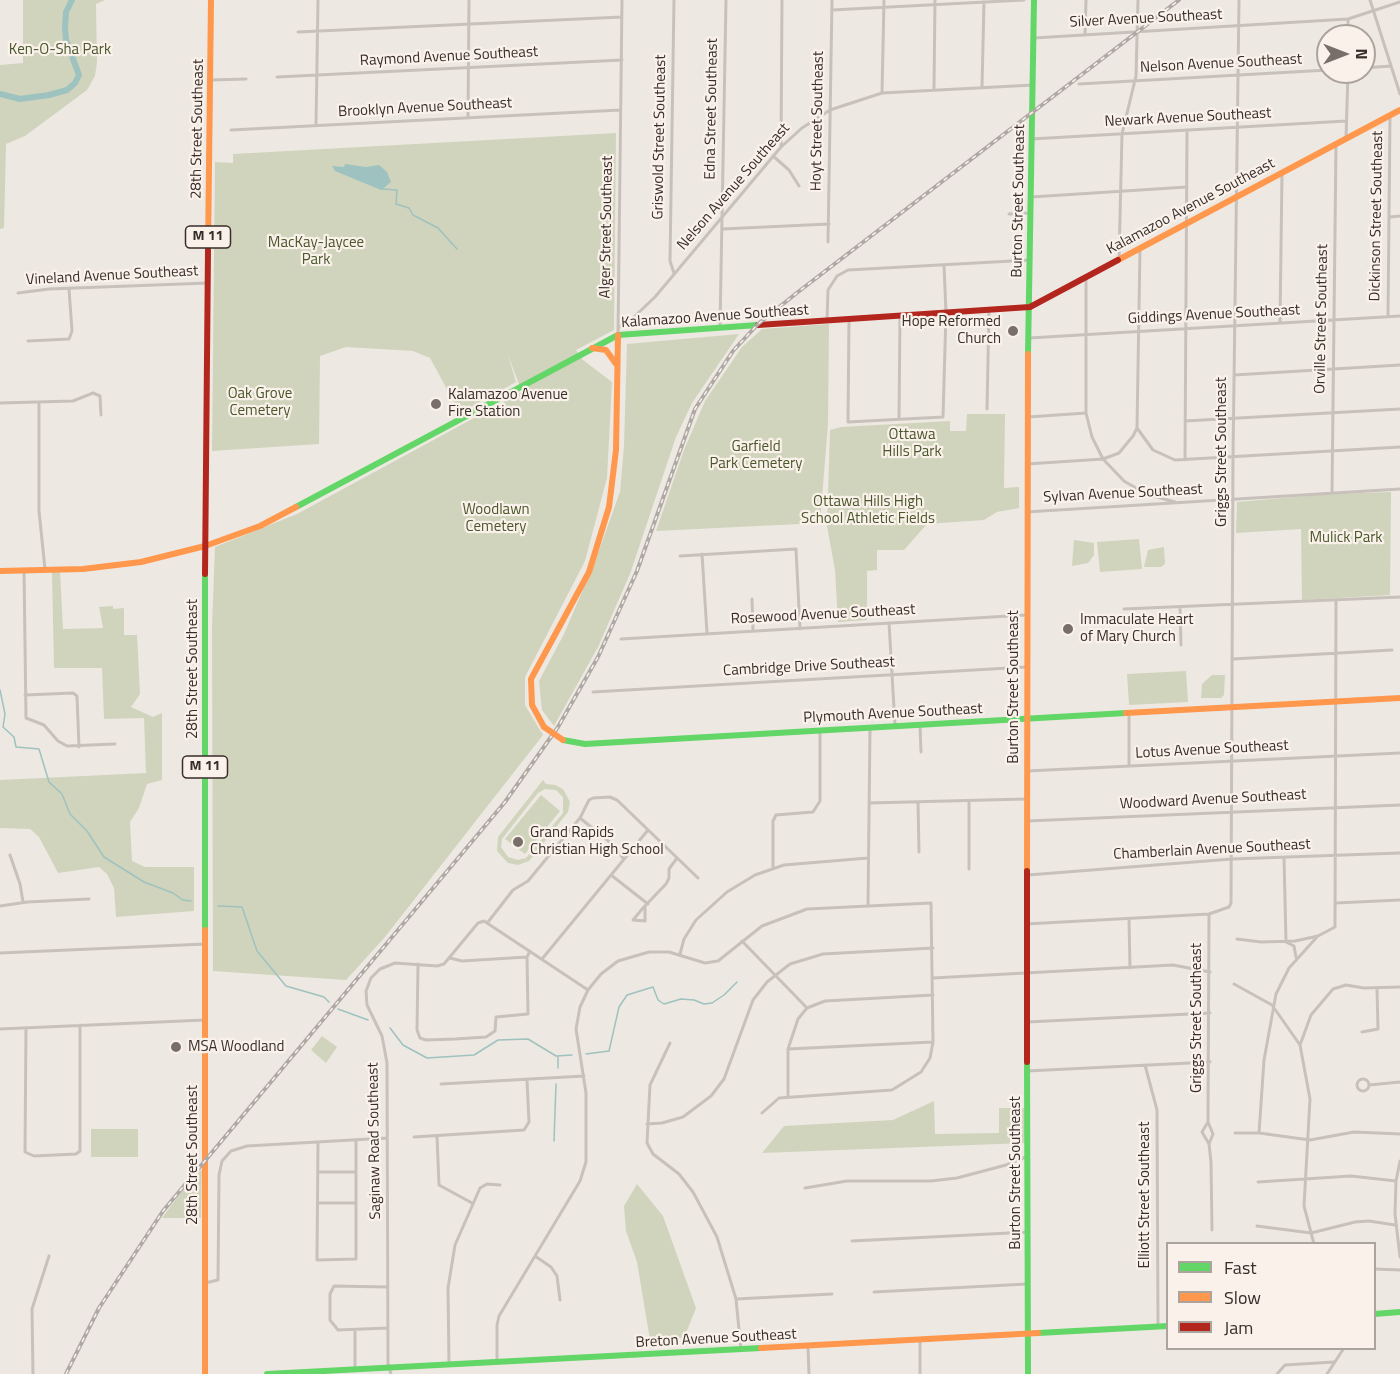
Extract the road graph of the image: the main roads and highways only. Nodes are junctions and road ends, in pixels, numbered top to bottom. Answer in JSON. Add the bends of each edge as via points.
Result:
{"nodes":[{"id":1,"x":211,"y":0,"type":"edge"},
{"id":2,"x":1034,"y":0,"type":"edge"},
{"id":3,"x":1400,"y":110,"type":"edge"},
{"id":4,"x":1030,"y":307,"type":"junction"},
{"id":5,"x":618,"y":331,"type":"junction"},
{"id":6,"x":591,"y":348,"type":"junction"},
{"id":7,"x":617,"y":367,"type":"junction"},
{"id":8,"x":205,"y":546,"type":"junction"},
{"id":9,"x":0,"y":571,"type":"edge"},
{"id":10,"x":1400,"y":698,"type":"edge"},
{"id":11,"x":1026,"y":719,"type":"junction"},
{"id":12,"x":539,"y":721,"type":"joint"},
{"id":13,"x":1400,"y":1312,"type":"edge"},
{"id":14,"x":1376,"y":1314,"type":"edge"},
{"id":15,"x":1166,"y":1326,"type":"edge"},
{"id":16,"x":1029,"y":1335,"type":"junction"},
{"id":17,"x":390,"y":1371,"type":"edge"},
{"id":18,"x":205,"y":1374,"type":"edge"},
{"id":19,"x":267,"y":1374,"type":"edge"},
{"id":20,"x":1028,"y":1374,"type":"edge"}],
"edges":[{"from":1,"to":8,"type":"main road","name":"28th Street Southeast","number":"M 11"},
{"from":2,"to":4,"type":"main road","name":"Burton Street Southeast"},
{"from":3,"to":4,"type":"main road","name":"Kalamazoo Avenue Southeast"},
{"from":4,"to":5,"type":"main road","name":"Kalamazoo Avenue Southeast"},
{"from":4,"to":11,"type":"main road","name":"Burton Street Southeast"},
{"from":5,"to":6,"type":"main road","name":"Kalamazoo Avenue Southeast"},
{"from":5,"to":7,"type":"main road","name":"Alger Street Southeast"},
{"from":6,"to":7,"type":"main road","via":[[609,352]]},
{"from":6,"to":8,"type":"main road","name":"Kalamazoo Avenue Southeast","via":[[292,511]]},
{"from":7,"to":12,"type":"main road","name":"Alger Street Southeast","via":[[616,450],[609,507],[589,572],[531,679],[531,700]]},
{"from":8,"to":9,"type":"main road","name":"Kalamazoo Avenue Southeast","via":[[123,565]]},
{"from":8,"to":18,"type":"main road","name":"28th Street Southeast","number":"M 11"},
{"from":10,"to":11,"type":"main road","name":"Plymouth Avenue Southeast"},
{"from":11,"to":12,"type":"main road","name":"Plymouth Avenue Southeast","bridge":true,"via":[[585,744],[563,740]]},
{"from":11,"to":16,"type":"main road","name":"Burton Street Southeast"},
{"from":13,"to":14,"type":"main road"},
{"from":15,"to":16,"type":"main road","name":"Breton Avenue Southeast"},
{"from":16,"to":17,"type":"main road","name":"Breton Avenue Southeast"},
{"from":16,"to":20,"type":"main road","name":"Burton Street Southeast"},
{"from":17,"to":19,"type":"main road","name":"Breton Avenue Southeast"}]}
